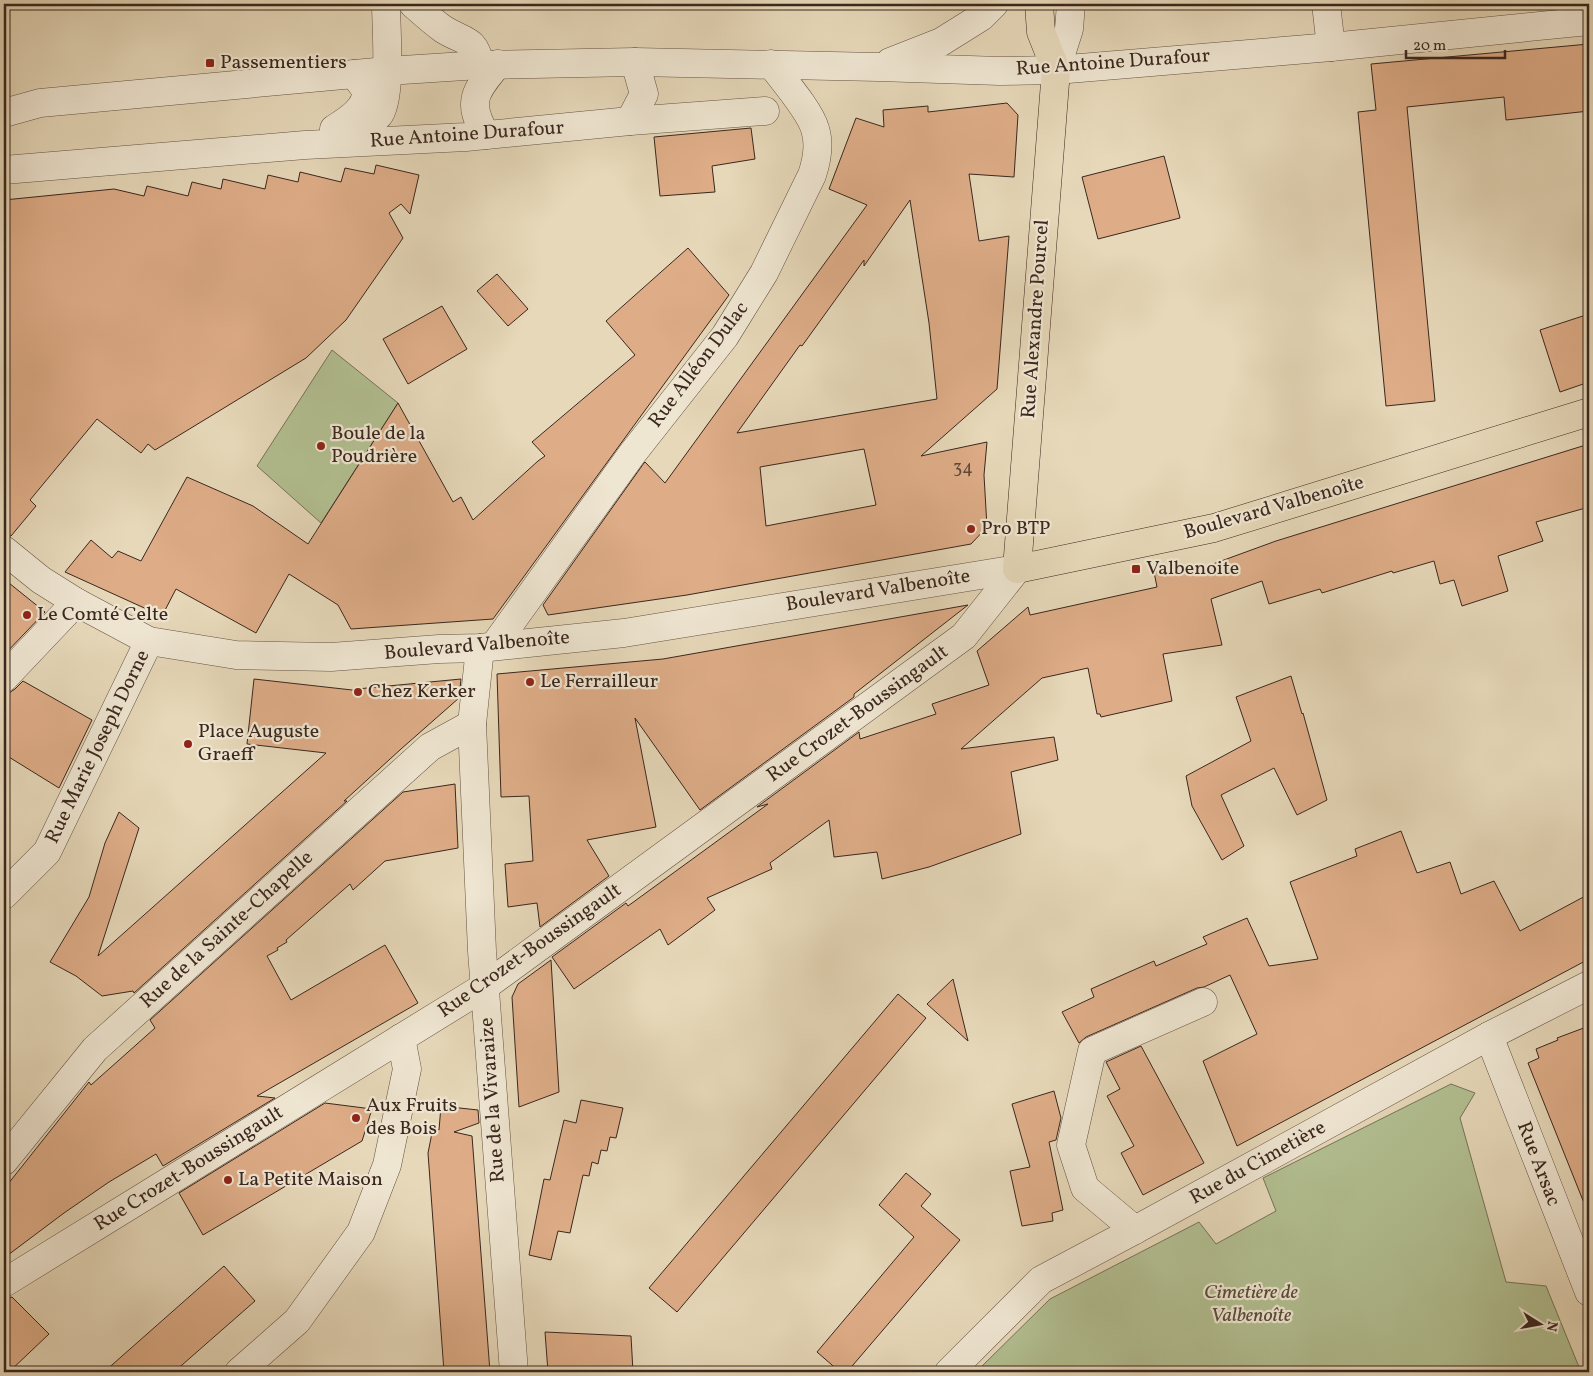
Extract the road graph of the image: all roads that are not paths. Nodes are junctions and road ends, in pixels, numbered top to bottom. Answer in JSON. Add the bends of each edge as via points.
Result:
{"nodes":[{"id":1,"x":386,"y":4,"type":"edge"},
{"id":2,"x":413,"y":4,"type":"edge"},
{"id":3,"x":994,"y":4,"type":"edge"},
{"id":4,"x":1039,"y":4,"type":"edge"},
{"id":5,"x":1071,"y":4,"type":"edge"},
{"id":6,"x":1326,"y":4,"type":"edge"},
{"id":7,"x":1589,"y":21,"type":"edge"},
{"id":8,"x":1331,"y":47,"type":"junction"},
{"id":9,"x":635,"y":62,"type":"junction"},
{"id":10,"x":489,"y":64,"type":"junction"},
{"id":11,"x":771,"y":64,"type":"junction"},
{"id":12,"x":878,"y":66,"type":"junction"},
{"id":13,"x":1056,"y":70,"type":"junction"},
{"id":14,"x":387,"y":71,"type":"junction"},
{"id":15,"x":354,"y":74,"type":"junction"},
{"id":16,"x":765,"y":111,"type":"dead end"},
{"id":17,"x":4,"y":113,"type":"edge"},
{"id":18,"x":630,"y":121,"type":"junction"},
{"id":19,"x":486,"y":135,"type":"junction"},
{"id":20,"x":305,"y":146,"type":"junction"},
{"id":21,"x":4,"y":170,"type":"edge"},
{"id":22,"x":1589,"y":412,"type":"edge"},
{"id":23,"x":4,"y":550,"type":"edge"},
{"id":24,"x":1017,"y":569,"type":"junction"},
{"id":25,"x":76,"y":602,"type":"junction"},
{"id":26,"x":149,"y":641,"type":"junction"},
{"id":27,"x":487,"y":647,"type":"junction"},
{"id":28,"x":7,"y":676,"type":"edge"},
{"id":29,"x":472,"y":724,"type":"junction"},
{"id":30,"x":4,"y":895,"type":"edge"},
{"id":31,"x":1589,"y":985,"type":"edge"},
{"id":32,"x":484,"y":987,"type":"junction"},
{"id":33,"x":1203,"y":1002,"type":"dead end"},
{"id":34,"x":1488,"y":1036,"type":"junction"},
{"id":35,"x":401,"y":1038,"type":"junction"},
{"id":36,"x":4,"y":1161,"type":"edge"},
{"id":37,"x":1135,"y":1230,"type":"junction"},
{"id":38,"x":4,"y":1283,"type":"edge"},
{"id":39,"x":1589,"y":1292,"type":"edge"},
{"id":40,"x":239,"y":1372,"type":"edge"},
{"id":41,"x":514,"y":1372,"type":"edge"},
{"id":42,"x":949,"y":1372,"type":"edge"}],
"edges":[{"from":1,"to":14,"type":"street"},
{"from":2,"to":10,"type":"street","via":[[443,29],[471,44]]},
{"from":3,"to":12,"type":"street","via":[[981,17],[941,42]]},
{"from":4,"to":13,"type":"main road","name":"Rue Alexandre Pourcel","via":[[1041,32]]},
{"from":5,"to":13,"type":"street","name":"Rue Alexandre Pourcel","via":[[1069,29]]},
{"from":6,"to":8,"type":"street"},
{"from":7,"to":8,"type":"street","name":"Rue Antoine Durafour"},
{"from":8,"to":13,"type":"street","name":"Rue Antoine Durafour"},
{"from":9,"to":10,"type":"street","name":"Rue Antoine Durafour"},
{"from":9,"to":11,"type":"street","name":"Rue Antoine Durafour"},
{"from":9,"to":18,"type":"street","via":[[644,94]]},
{"from":10,"to":14,"type":"street","name":"Rue Antoine Durafour"},
{"from":10,"to":19,"type":"street","via":[[475,105],[478,122]]},
{"from":11,"to":12,"type":"street","name":"Rue Antoine Durafour"},
{"from":11,"to":27,"type":"street","name":"Rue Alléon Dulac","via":[[812,119],[816,130],[817,160],[812,175],[764,273],[725,336]]},
{"from":12,"to":13,"type":"street","name":"Rue Antoine Durafour"},
{"from":13,"to":24,"type":"main road","name":"Rue Alexandre Pourcel"},
{"from":14,"to":15,"type":"street","name":"Rue Antoine Durafour"},
{"from":14,"to":20,"type":"street","name":"Rue Antoine Durafour","via":[[386,96],[380,114],[346,134]]},
{"from":15,"to":17,"type":"street","name":"Rue Antoine Durafour","via":[[40,103]]},
{"from":15,"to":20,"type":"street","name":"Rue Antoine Durafour","via":[[367,92],[365,100],[349,120]]},
{"from":16,"to":18,"type":"street","name":"Rue Antoine Durafour"},
{"from":18,"to":19,"type":"street","name":"Rue Antoine Durafour"},
{"from":19,"to":20,"type":"street","name":"Rue Antoine Durafour"},
{"from":20,"to":21,"type":"street","name":"Rue Antoine Durafour"},
{"from":22,"to":24,"type":"main road","name":"Boulevard Valbenoîte","via":[[1214,528]]},
{"from":23,"to":25,"type":"street","name":"Boulevard Valbenoîte","via":[[41,580]]},
{"from":24,"to":27,"type":"street","name":"Boulevard Valbenoîte","via":[[624,633]]},
{"from":24,"to":32,"type":"street","name":"Rue Crozet-Boussingault","via":[[964,636]]},
{"from":25,"to":26,"type":"street","name":"Boulevard Valbenoîte"},
{"from":25,"to":28,"type":"street"},
{"from":26,"to":27,"type":"street","name":"Boulevard Valbenoîte","via":[[236,655],[331,657]]},
{"from":26,"to":30,"type":"street","name":"Rue Marie Joseph Dorne","via":[[47,852]]},
{"from":27,"to":29,"type":"street","name":"Rue de la Vivaraize"},
{"from":29,"to":32,"type":"street","name":"Rue de la Vivaraize"},
{"from":29,"to":36,"type":"street","name":"Rue de la Sainte-Chapelle","via":[[430,747],[95,1049]]},
{"from":31,"to":34,"type":"street","name":"Rue du Cimetière"},
{"from":32,"to":35,"type":"street","name":"Rue Crozet-Boussingault"},
{"from":32,"to":41,"type":"street","name":"Rue de la Vivaraize"},
{"from":33,"to":37,"type":"street","via":[[1092,1052],[1071,1145],[1085,1188]]},
{"from":34,"to":37,"type":"street","name":"Rue du Cimetière"},
{"from":34,"to":39,"type":"street","name":"Rue Arsac"},
{"from":35,"to":38,"type":"street","name":"Rue Crozet-Boussingault"},
{"from":35,"to":40,"type":"street","via":[[407,1069],[387,1165],[361,1232],[297,1321]]},
{"from":37,"to":42,"type":"street","name":"Rue du Cimetière","via":[[1041,1280]]}]}
